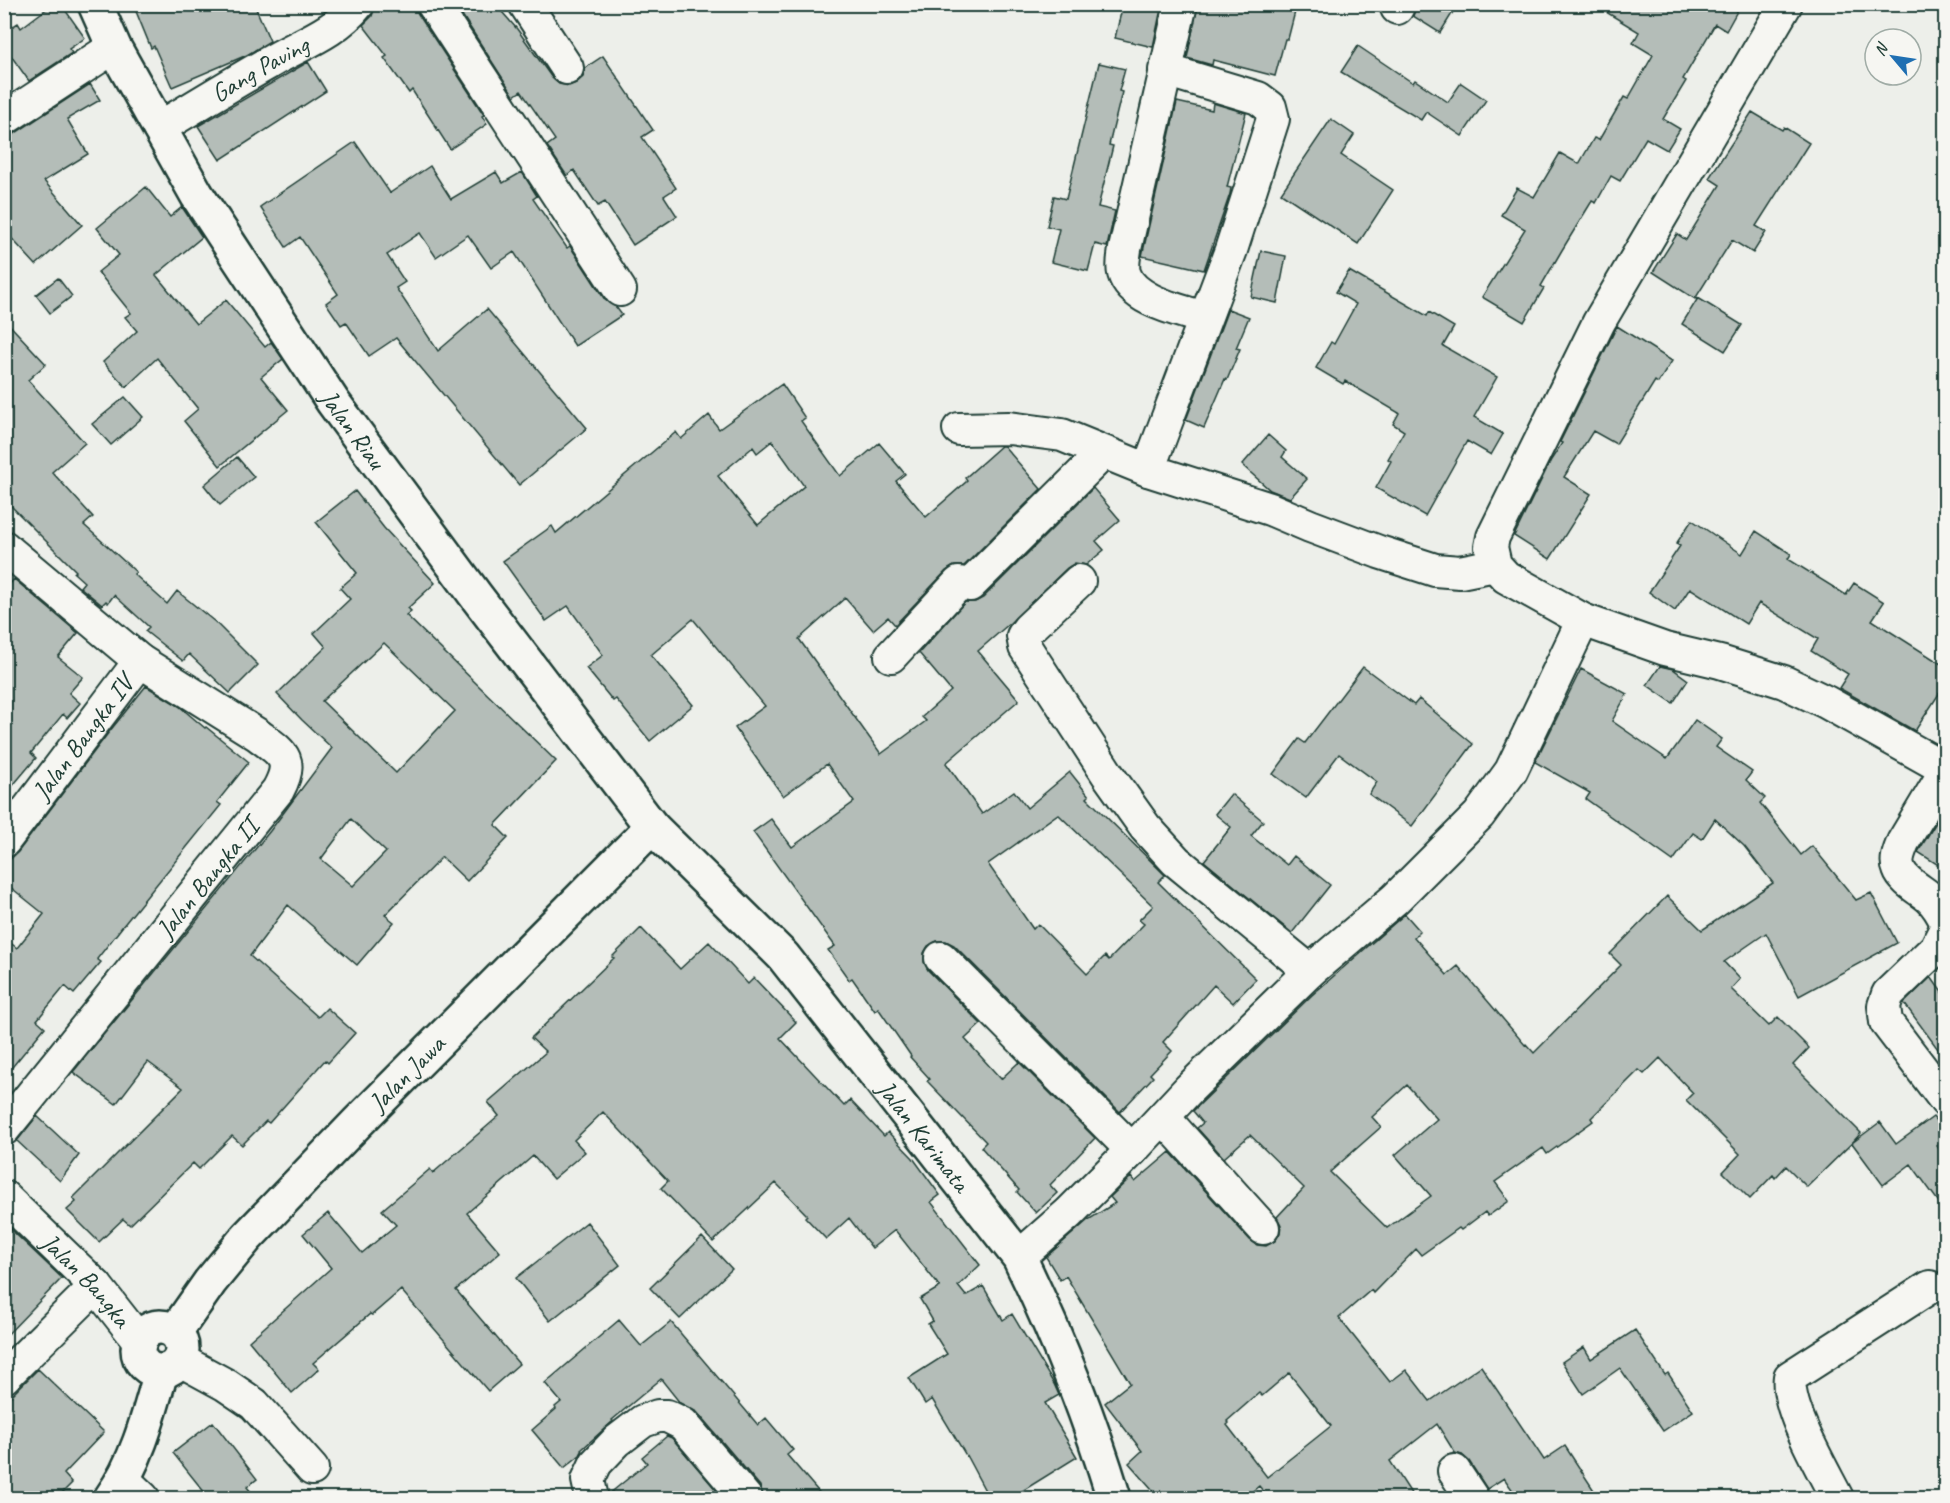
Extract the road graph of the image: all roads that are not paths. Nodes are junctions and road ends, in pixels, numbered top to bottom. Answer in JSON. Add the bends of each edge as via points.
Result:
{"nodes":[{"id":1,"x":95,"y":4,"type":"edge"},
{"id":2,"x":358,"y":4,"type":"edge"},
{"id":3,"x":434,"y":4,"type":"edge"},
{"id":4,"x":525,"y":4,"type":"edge"},
{"id":5,"x":1181,"y":4,"type":"edge"},
{"id":6,"x":1786,"y":4,"type":"edge"},
{"id":7,"x":114,"y":47,"type":"junction"},
{"id":8,"x":567,"y":68,"type":"dead end"},
{"id":9,"x":1165,"y":70,"type":"junction"},
{"id":10,"x":4,"y":119,"type":"edge"},
{"id":11,"x":159,"y":128,"type":"junction"},
{"id":12,"x":620,"y":290,"type":"dead end"},
{"id":13,"x":1204,"y":318,"type":"junction"},
{"id":14,"x":959,"y":429,"type":"dead end"},
{"id":15,"x":1103,"y":453,"type":"junction"},
{"id":16,"x":1148,"y":470,"type":"junction"},
{"id":17,"x":7,"y":554,"type":"edge"},
{"id":18,"x":1495,"y":565,"type":"junction"},
{"id":19,"x":1079,"y":581,"type":"dead end"},
{"id":20,"x":1583,"y":620,"type":"junction"},
{"id":21,"x":891,"y":656,"type":"dead end"},
{"id":22,"x":140,"y":662,"type":"junction"},
{"id":23,"x":652,"y":826,"type":"junction"},
{"id":24,"x":4,"y":840,"type":"edge"},
{"id":25,"x":1946,"y":922,"type":"edge"},
{"id":26,"x":1946,"y":928,"type":"edge"},
{"id":27,"x":941,"y":957,"type":"dead end"},
{"id":28,"x":1310,"y":971,"type":"junction"},
{"id":29,"x":1946,"y":1101,"type":"edge"},
{"id":30,"x":1163,"y":1117,"type":"junction"},
{"id":31,"x":4,"y":1129,"type":"edge"},
{"id":32,"x":1132,"y":1150,"type":"junction"},
{"id":33,"x":4,"y":1197,"type":"edge"},
{"id":34,"x":1263,"y":1228,"type":"dead end"},
{"id":35,"x":1019,"y":1257,"type":"junction"},
{"id":36,"x":96,"y":1286,"type":"junction"},
{"id":37,"x":1930,"y":1287,"type":"dead end"},
{"id":38,"x":140,"y":1342,"type":"joint"},
{"id":39,"x":172,"y":1355,"type":"junction"},
{"id":40,"x":4,"y":1377,"type":"edge"},
{"id":41,"x":312,"y":1469,"type":"dead end"},
{"id":42,"x":1454,"y":1471,"type":"dead end"},
{"id":43,"x":126,"y":1492,"type":"edge"},
{"id":44,"x":592,"y":1498,"type":"edge"},
{"id":45,"x":746,"y":1498,"type":"edge"},
{"id":46,"x":1114,"y":1498,"type":"edge"},
{"id":47,"x":1472,"y":1498,"type":"edge"},
{"id":48,"x":1837,"y":1498,"type":"edge"}],
"edges":[{"from":1,"to":7,"type":"main road","name":"Jalan Riau"},
{"from":2,"to":11,"type":"street","name":"Gang Paving","via":[[341,22],[316,38]]},
{"from":3,"to":12,"type":"street"},
{"from":4,"to":8,"type":"street"},
{"from":5,"to":9,"type":"street"},
{"from":6,"to":18,"type":"street","via":[[1599,322],[1494,537],[1491,547]]},
{"from":7,"to":10,"type":"street"},
{"from":7,"to":11,"type":"main road","name":"Jalan Riau"},
{"from":9,"to":13,"type":"street","via":[[1123,271],[1140,294]]},
{"from":9,"to":13,"type":"street","via":[[1258,98],[1267,104],[1272,115],[1245,210]]},
{"from":11,"to":23,"type":"main road","name":"Jalan Riau","via":[[197,195],[333,402]]},
{"from":13,"to":16,"type":"street"},
{"from":14,"to":15,"type":"street","via":[[1009,428],[1062,435]]},
{"from":15,"to":16,"type":"street"},
{"from":15,"to":21,"type":"street","via":[[970,585],[959,584]]},
{"from":16,"to":18,"type":"street","via":[[1270,509],[1369,549],[1436,570],[1460,572]]},
{"from":17,"to":22,"type":"street"},
{"from":18,"to":20,"type":"street","via":[[1515,584]]},
{"from":19,"to":28,"type":"street","via":[[1028,629],[1023,636],[1025,647],[1145,827],[1176,861]]},
{"from":20,"to":25,"type":"street","via":[[1665,649],[1784,682],[1935,763],[1942,777],[1903,842],[1898,868],[1932,900]]},
{"from":20,"to":28,"type":"street","via":[[1511,771],[1479,815],[1395,899]]},
{"from":22,"to":24,"type":"street","name":"Jalan Bangka IV"},
{"from":22,"to":31,"type":"street","name":"Jalan Bangka II","via":[[258,735],[287,763],[286,774],[278,790]]},
{"from":23,"to":35,"type":"main road","name":"Jalan Karimata","via":[[783,956]]},
{"from":23,"to":39,"type":"main road","name":"Jalan Jawa","via":[[247,1237],[210,1282]]},
{"from":26,"to":29,"type":"street","via":[[1936,948],[1888,994],[1884,1006],[1886,1022]]},
{"from":27,"to":32,"type":"street"},
{"from":28,"to":30,"type":"street"},
{"from":30,"to":32,"type":"street"},
{"from":30,"to":34,"type":"street"},
{"from":32,"to":35,"type":"street"},
{"from":33,"to":36,"type":"street","name":"Jalan Bangka"},
{"from":35,"to":46,"type":"main road","name":"Jalan Karimata","via":[[1042,1304]]},
{"from":36,"to":38,"type":"street","name":"Jalan Bangka"},
{"from":36,"to":40,"type":"street"},
{"from":37,"to":48,"type":"street","via":[[1790,1377],[1791,1397]]},
{"from":38,"to":39,"type":"main road","via":[[151,1329],[167,1328]]},
{"from":39,"to":41,"type":"street","via":[[254,1404]]},
{"from":39,"to":43,"type":"main road","name":"Jalan Jawa","via":[[149,1414]]},
{"from":42,"to":47,"type":"street"},
{"from":44,"to":45,"type":"street","via":[[588,1480],[605,1451],[643,1421],[662,1416],[683,1424]]}]}
